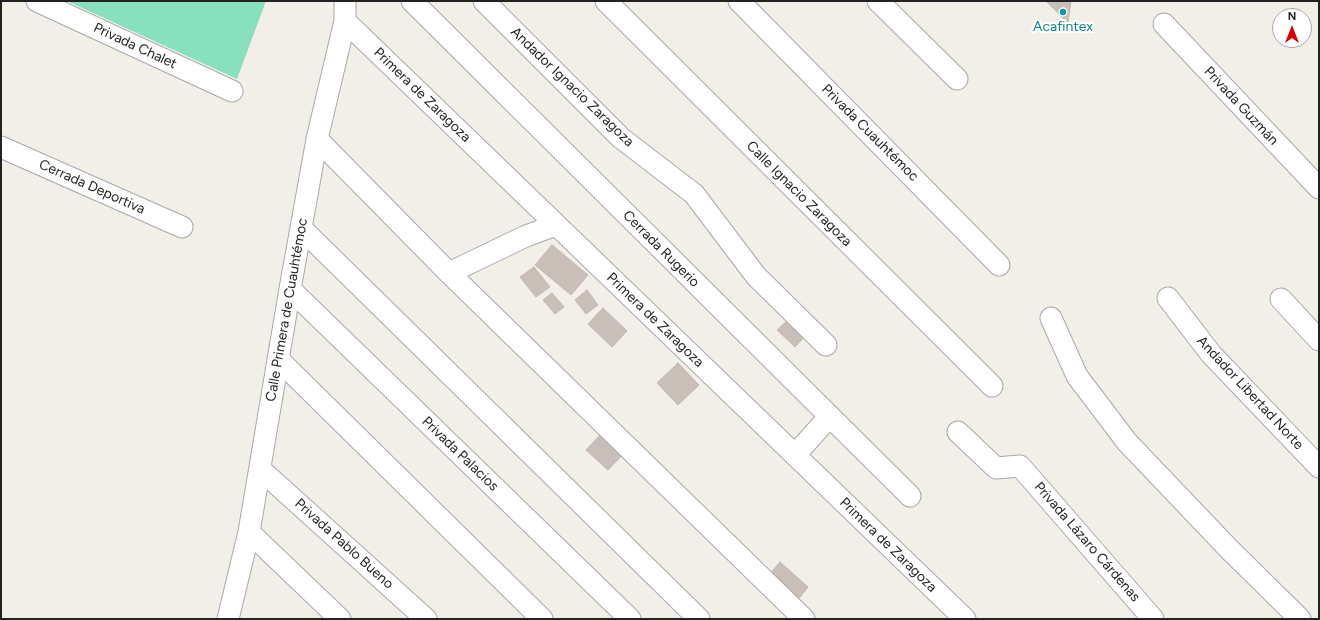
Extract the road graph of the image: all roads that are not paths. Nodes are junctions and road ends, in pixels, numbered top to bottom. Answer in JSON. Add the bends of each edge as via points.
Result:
{"nodes":[{"id":1,"x":37,"y":1,"type":"edge"},
{"id":2,"x":412,"y":1,"type":"edge"},
{"id":3,"x":484,"y":1,"type":"edge"},
{"id":4,"x":606,"y":1,"type":"edge"},
{"id":5,"x":739,"y":1,"type":"edge"},
{"id":6,"x":878,"y":1,"type":"edge"},
{"id":7,"x":345,"y":11,"type":"edge"},
{"id":8,"x":1164,"y":24,"type":"dead end"},
{"id":9,"x":957,"y":79,"type":"dead end"},
{"id":10,"x":232,"y":91,"type":"dead end"},
{"id":11,"x":318,"y":139,"type":"junction"},
{"id":12,"x":1,"y":147,"type":"edge"},
{"id":13,"x":1319,"y":188,"type":"edge"},
{"id":14,"x":556,"y":225,"type":"junction"},
{"id":15,"x":182,"y":227,"type":"dead end"},
{"id":16,"x":301,"y":228,"type":"junction"},
{"id":17,"x":999,"y":265,"type":"dead end"},
{"id":18,"x":449,"y":274,"type":"junction"},
{"id":19,"x":290,"y":289,"type":"junction"},
{"id":20,"x":1168,"y":298,"type":"dead end"},
{"id":21,"x":1281,"y":299,"type":"dead end"},
{"id":22,"x":1051,"y":318,"type":"dead end"},
{"id":23,"x":1319,"y":340,"type":"edge"},
{"id":24,"x":826,"y":345,"type":"dead end"},
{"id":25,"x":278,"y":359,"type":"junction"},
{"id":26,"x":992,"y":386,"type":"dead end"},
{"id":27,"x":829,"y":417,"type":"junction"},
{"id":28,"x":958,"y":432,"type":"dead end"},
{"id":29,"x":795,"y":455,"type":"junction"},
{"id":30,"x":1319,"y":467,"type":"edge"},
{"id":31,"x":260,"y":468,"type":"junction"},
{"id":32,"x":910,"y":496,"type":"dead end"},
{"id":33,"x":249,"y":532,"type":"junction"},
{"id":34,"x":228,"y":619,"type":"edge"},
{"id":35,"x":340,"y":619,"type":"edge"},
{"id":36,"x":426,"y":619,"type":"edge"},
{"id":37,"x":542,"y":619,"type":"edge"},
{"id":38,"x":630,"y":619,"type":"edge"},
{"id":39,"x":699,"y":619,"type":"edge"},
{"id":40,"x":804,"y":619,"type":"edge"},
{"id":41,"x":965,"y":619,"type":"edge"},
{"id":42,"x":1153,"y":619,"type":"edge"},
{"id":43,"x":1300,"y":619,"type":"edge"}],
"edges":[{"from":1,"to":10,"type":"street","name":"Privada Chalet"},
{"from":2,"to":27,"type":"street","name":"Cerrada Rugerio"},
{"from":3,"to":24,"type":"street","name":"Andador Ignacio Zaragoza","via":[[621,138],[694,194],[756,276]]},
{"from":4,"to":26,"type":"street","name":"Calle Ignacio Zaragoza"},
{"from":5,"to":17,"type":"street","name":"Privada Cuauhtémoc"},
{"from":6,"to":9,"type":"street"},
{"from":7,"to":11,"type":"street","name":"Calle Primera de Cuauhtémoc"},
{"from":7,"to":14,"type":"street","name":"Primera de Zaragoza"},
{"from":8,"to":13,"type":"street","name":"Privada Guzmán"},
{"from":11,"to":16,"type":"street","name":"Calle Primera de Cuauhtémoc"},
{"from":11,"to":18,"type":"street"},
{"from":12,"to":15,"type":"street","name":"Cerrada Deportiva"},
{"from":14,"to":18,"type":"street","via":[[526,236]]},
{"from":14,"to":29,"type":"street","name":"Primera de Zaragoza"},
{"from":16,"to":19,"type":"street","name":"Calle Primera de Cuauhtémoc"},
{"from":16,"to":39,"type":"street"},
{"from":18,"to":40,"type":"street"},
{"from":19,"to":25,"type":"street","name":"Calle Primera de Cuauhtémoc"},
{"from":19,"to":38,"type":"street","name":"Privada Palacios"},
{"from":20,"to":30,"type":"street","name":"Andador Libertad Norte","via":[[1211,354]]},
{"from":21,"to":23,"type":"street"},
{"from":22,"to":43,"type":"street","via":[[1077,376],[1127,442]]},
{"from":25,"to":31,"type":"street","name":"Calle Primera de Cuauhtémoc"},
{"from":25,"to":37,"type":"street"},
{"from":27,"to":29,"type":"street"},
{"from":27,"to":32,"type":"street","name":"Cerrada Rugerio"},
{"from":28,"to":42,"type":"street","name":"Privada Lázaro Cárdenas","via":[[996,468],[1020,466]]},
{"from":29,"to":41,"type":"street","name":"Primera de Zaragoza"},
{"from":31,"to":33,"type":"street","name":"Calle Primera de Cuauhtémoc"},
{"from":31,"to":36,"type":"street","name":"Privada Pablo Bueno"},
{"from":33,"to":34,"type":"street","name":"Calle Primera de Cuauhtémoc"},
{"from":33,"to":35,"type":"street"}]}
